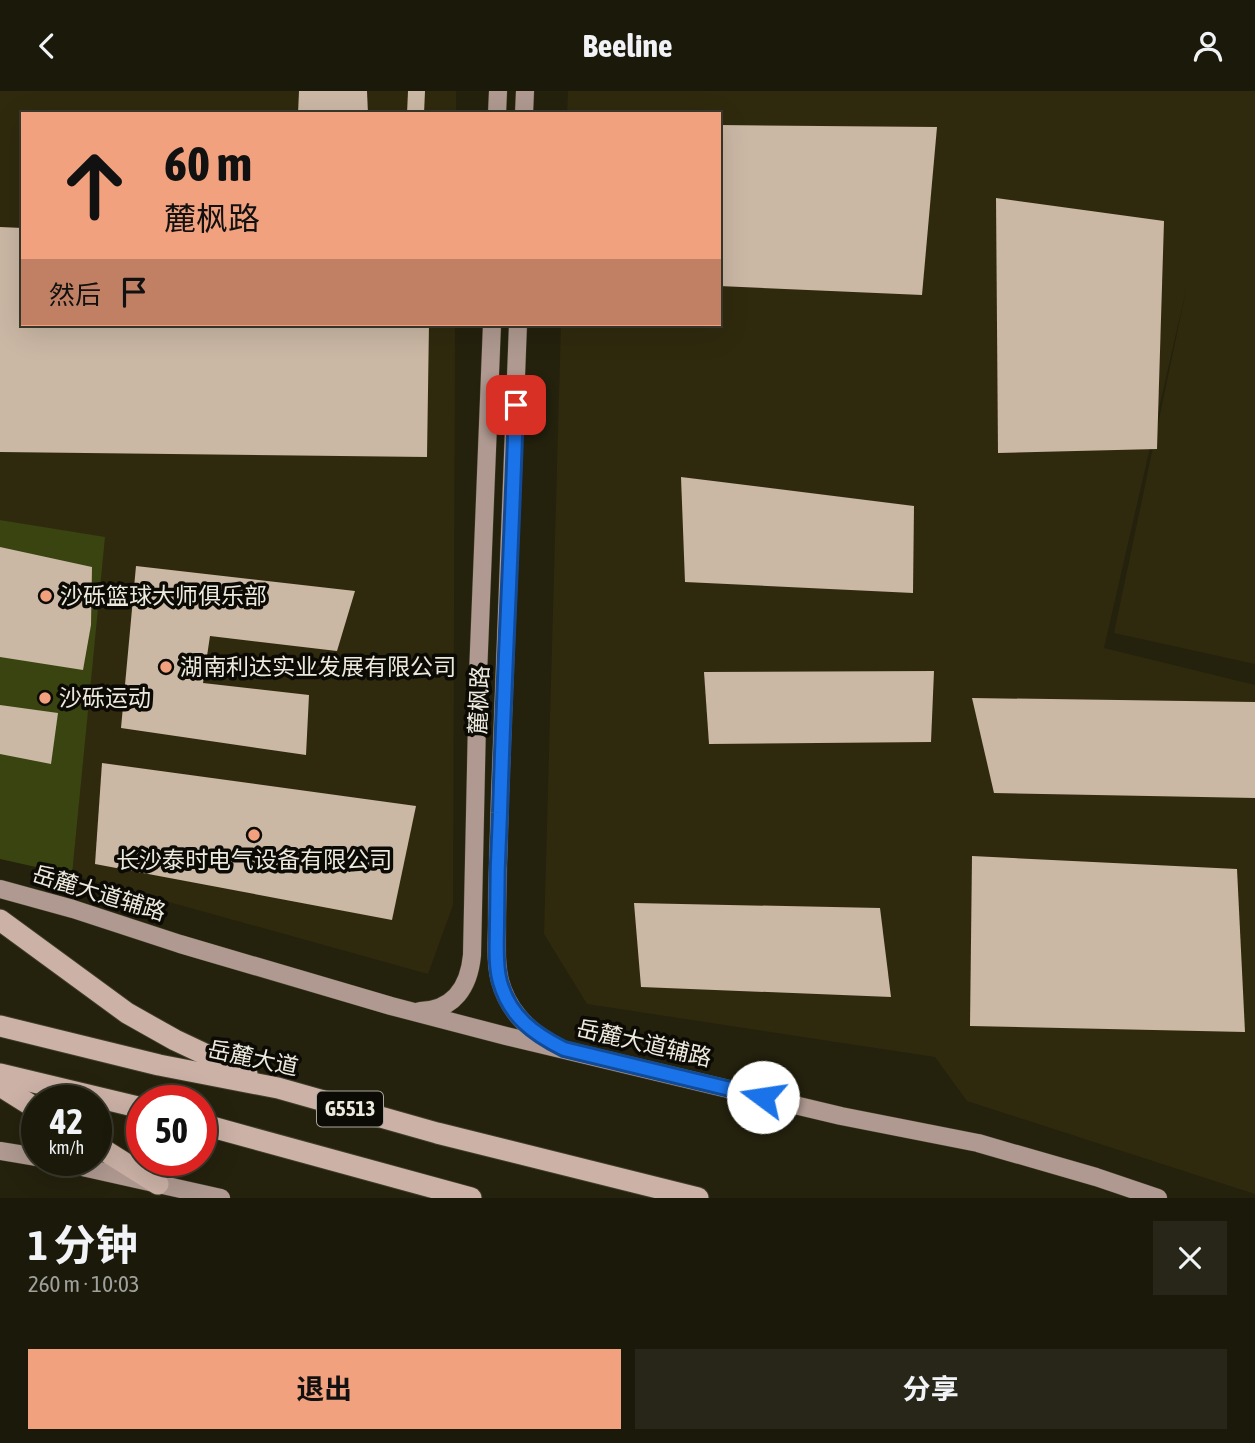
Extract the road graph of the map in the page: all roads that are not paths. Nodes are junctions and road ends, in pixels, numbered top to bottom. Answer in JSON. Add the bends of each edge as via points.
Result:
{"nodes":[{"id":1,"x":498,"y":91,"type":"edge"},
{"id":2,"x":525,"y":91,"type":"edge"},
{"id":3,"x":497,"y":112,"type":"edge"},
{"id":4,"x":524,"y":112,"type":"edge"},
{"id":5,"x":492,"y":326,"type":"edge"},
{"id":6,"x":518,"y":326,"type":"edge"},
{"id":7,"x":0,"y":890,"type":"edge"},
{"id":8,"x":0,"y":919,"type":"edge"},
{"id":9,"x":409,"y":1011,"type":"junction"},
{"id":10,"x":0,"y":1026,"type":"edge"},
{"id":11,"x":564,"y":1049,"type":"junction"},
{"id":12,"x":0,"y":1074,"type":"edge"},
{"id":13,"x":0,"y":1086,"type":"edge"},
{"id":14,"x":278,"y":1089,"type":"junction"},
{"id":15,"x":21,"y":1098,"type":"edge"},
{"id":16,"x":126,"y":1104,"type":"edge"},
{"id":17,"x":217,"y":1127,"type":"edge"},
{"id":18,"x":0,"y":1151,"type":"edge"},
{"id":19,"x":21,"y":1154,"type":"edge"},
{"id":20,"x":112,"y":1155,"type":"edge"},
{"id":21,"x":112,"y":1174,"type":"edge"},
{"id":22,"x":158,"y":1184,"type":"junction"},
{"id":23,"x":221,"y":1198,"type":"edge"},
{"id":24,"x":471,"y":1198,"type":"edge"},
{"id":25,"x":698,"y":1198,"type":"edge"},
{"id":26,"x":1158,"y":1198,"type":"edge"}],
"edges":[{"from":1,"to":3,"type":"main road"},
{"from":2,"to":4,"type":"main road"},
{"from":5,"to":9,"type":"main road","via":[[471,970],[465,986],[447,1005]]},
{"from":6,"to":11,"type":"main road","name":"麓枫路","via":[[497,965],[514,1011],[535,1033]]},
{"from":7,"to":9,"type":"main road","name":"岳麓大道辅路"},
{"from":8,"to":14,"type":"highway","via":[[127,1013]]},
{"from":9,"to":11,"type":"main road","name":"岳麓大道辅路"},
{"from":10,"to":14,"type":"highway","name":"岳麓大道","number":"G5513"},
{"from":11,"to":26,"type":"main road","name":"岳麓大道辅路","via":[[841,1116],[978,1143]]},
{"from":12,"to":16,"type":"highway"},
{"from":13,"to":15,"type":"highway"},
{"from":14,"to":25,"type":"highway","name":"岳麓大道","number":"G5513"},
{"from":17,"to":24,"type":"highway","number":"G5513"},
{"from":18,"to":19,"type":"main road"},
{"from":20,"to":22,"type":"highway"},
{"from":21,"to":22,"type":"main road"},
{"from":22,"to":23,"type":"main road"}]}
